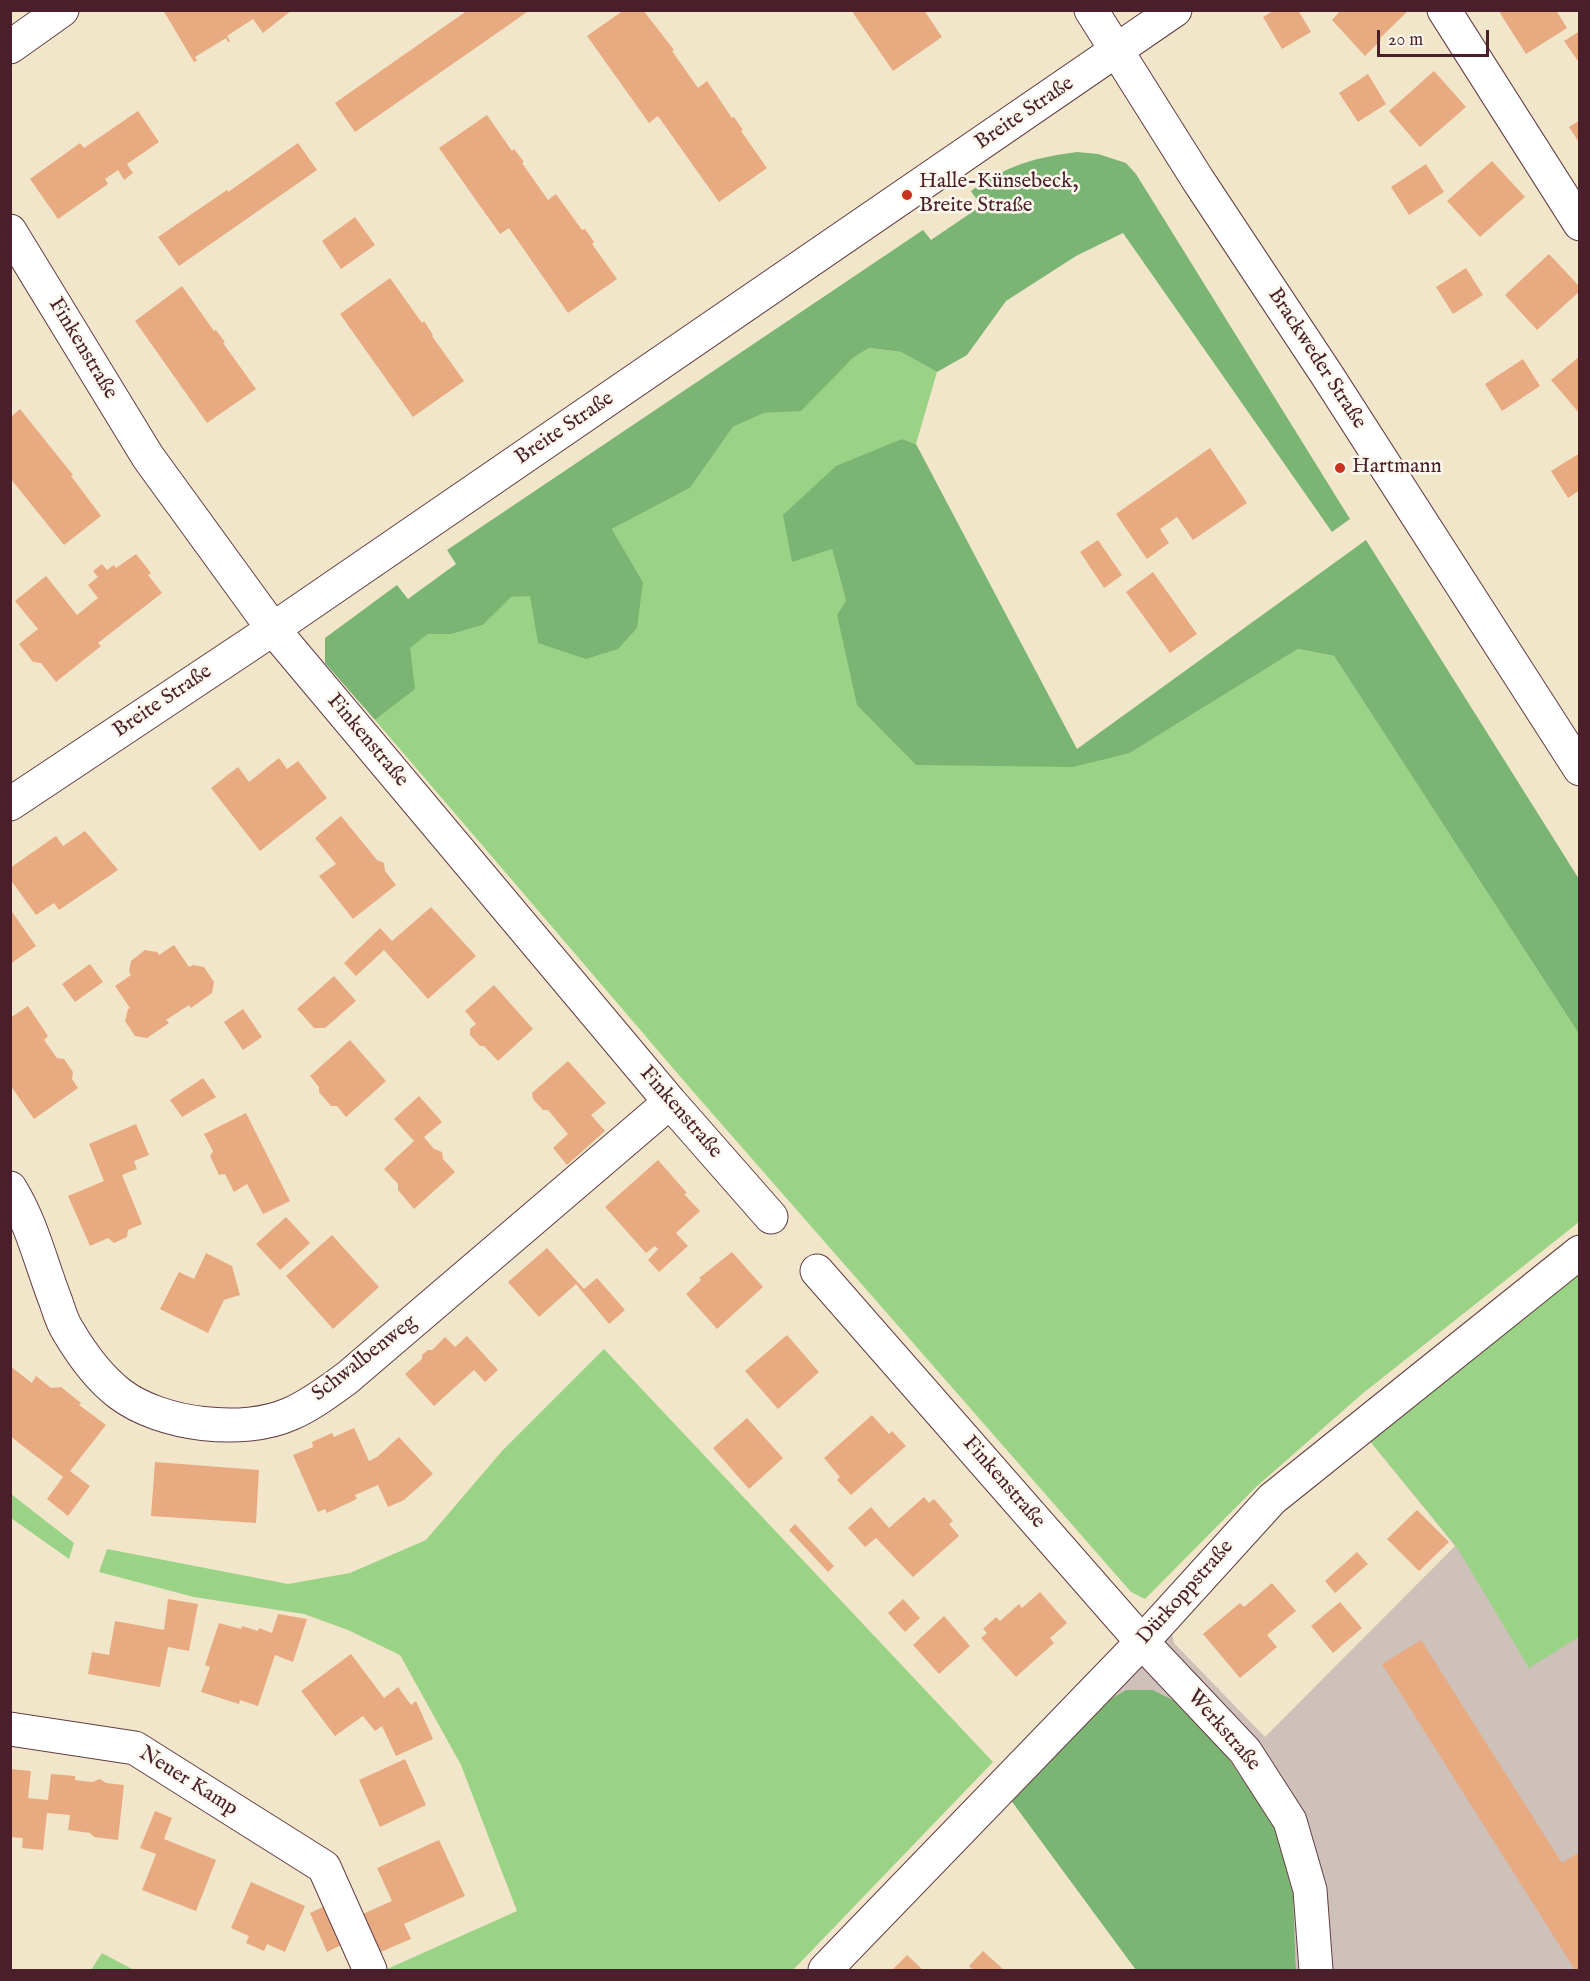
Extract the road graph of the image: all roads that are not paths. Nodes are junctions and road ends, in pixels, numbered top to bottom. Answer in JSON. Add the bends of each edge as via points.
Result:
{"nodes":[{"id":1,"x":62,"y":10,"type":"edge"},
{"id":2,"x":1091,"y":10,"type":"edge"},
{"id":3,"x":1175,"y":10,"type":"edge"},
{"id":4,"x":1443,"y":10,"type":"edge"},
{"id":5,"x":10,"y":47,"type":"edge"},
{"id":6,"x":1117,"y":51,"type":"junction"},
{"id":7,"x":1580,"y":224,"type":"edge"},
{"id":8,"x":10,"y":231,"type":"edge"},
{"id":9,"x":273,"y":629,"type":"junction"},
{"id":10,"x":1580,"y":769,"type":"edge"},
{"id":11,"x":10,"y":804,"type":"edge"},
{"id":12,"x":670,"y":1102,"type":"junction"},
{"id":13,"x":10,"y":1188,"type":"edge"},
{"id":14,"x":771,"y":1217,"type":"dead end"},
{"id":15,"x":1580,"y":1252,"type":"edge"},
{"id":16,"x":817,"y":1271,"type":"dead end"},
{"id":17,"x":1142,"y":1642,"type":"junction"},
{"id":18,"x":10,"y":1729,"type":"edge"},
{"id":19,"x":370,"y":1970,"type":"edge"},
{"id":20,"x":825,"y":1971,"type":"edge"},
{"id":21,"x":1316,"y":1971,"type":"edge"}],
"edges":[{"from":1,"to":5,"type":"street"},
{"from":2,"to":6,"type":"street","name":"Brackweder Straße"},
{"from":3,"to":6,"type":"street","name":"Breite Straße"},
{"from":4,"to":7,"type":"street"},
{"from":6,"to":9,"type":"street","name":"Breite Straße"},
{"from":6,"to":10,"type":"street","name":"Brackweder Straße"},
{"from":8,"to":9,"type":"street","name":"Finkenstraße","via":[[148,457]]},
{"from":9,"to":11,"type":"street","name":"Breite Straße"},
{"from":9,"to":12,"type":"street","name":"Finkenstraße"},
{"from":12,"to":13,"type":"street","name":"Schwalbenweg","via":[[347,1378],[288,1415],[250,1424],[183,1421],[120,1394],[67,1330],[30,1227]]},
{"from":12,"to":14,"type":"street","name":"Finkenstraße"},
{"from":15,"to":17,"type":"street","name":"Dürkoppstraße","via":[[1272,1498]]},
{"from":16,"to":17,"type":"street","name":"Finkenstraße"},
{"from":17,"to":20,"type":"street","name":"Dürkoppstraße"},
{"from":17,"to":21,"type":"street","name":"Werkstraße","via":[[1245,1751],[1290,1821],[1310,1890]]},
{"from":18,"to":19,"type":"street","name":"Neuer Kamp","via":[[135,1748],[324,1867]]}]}
